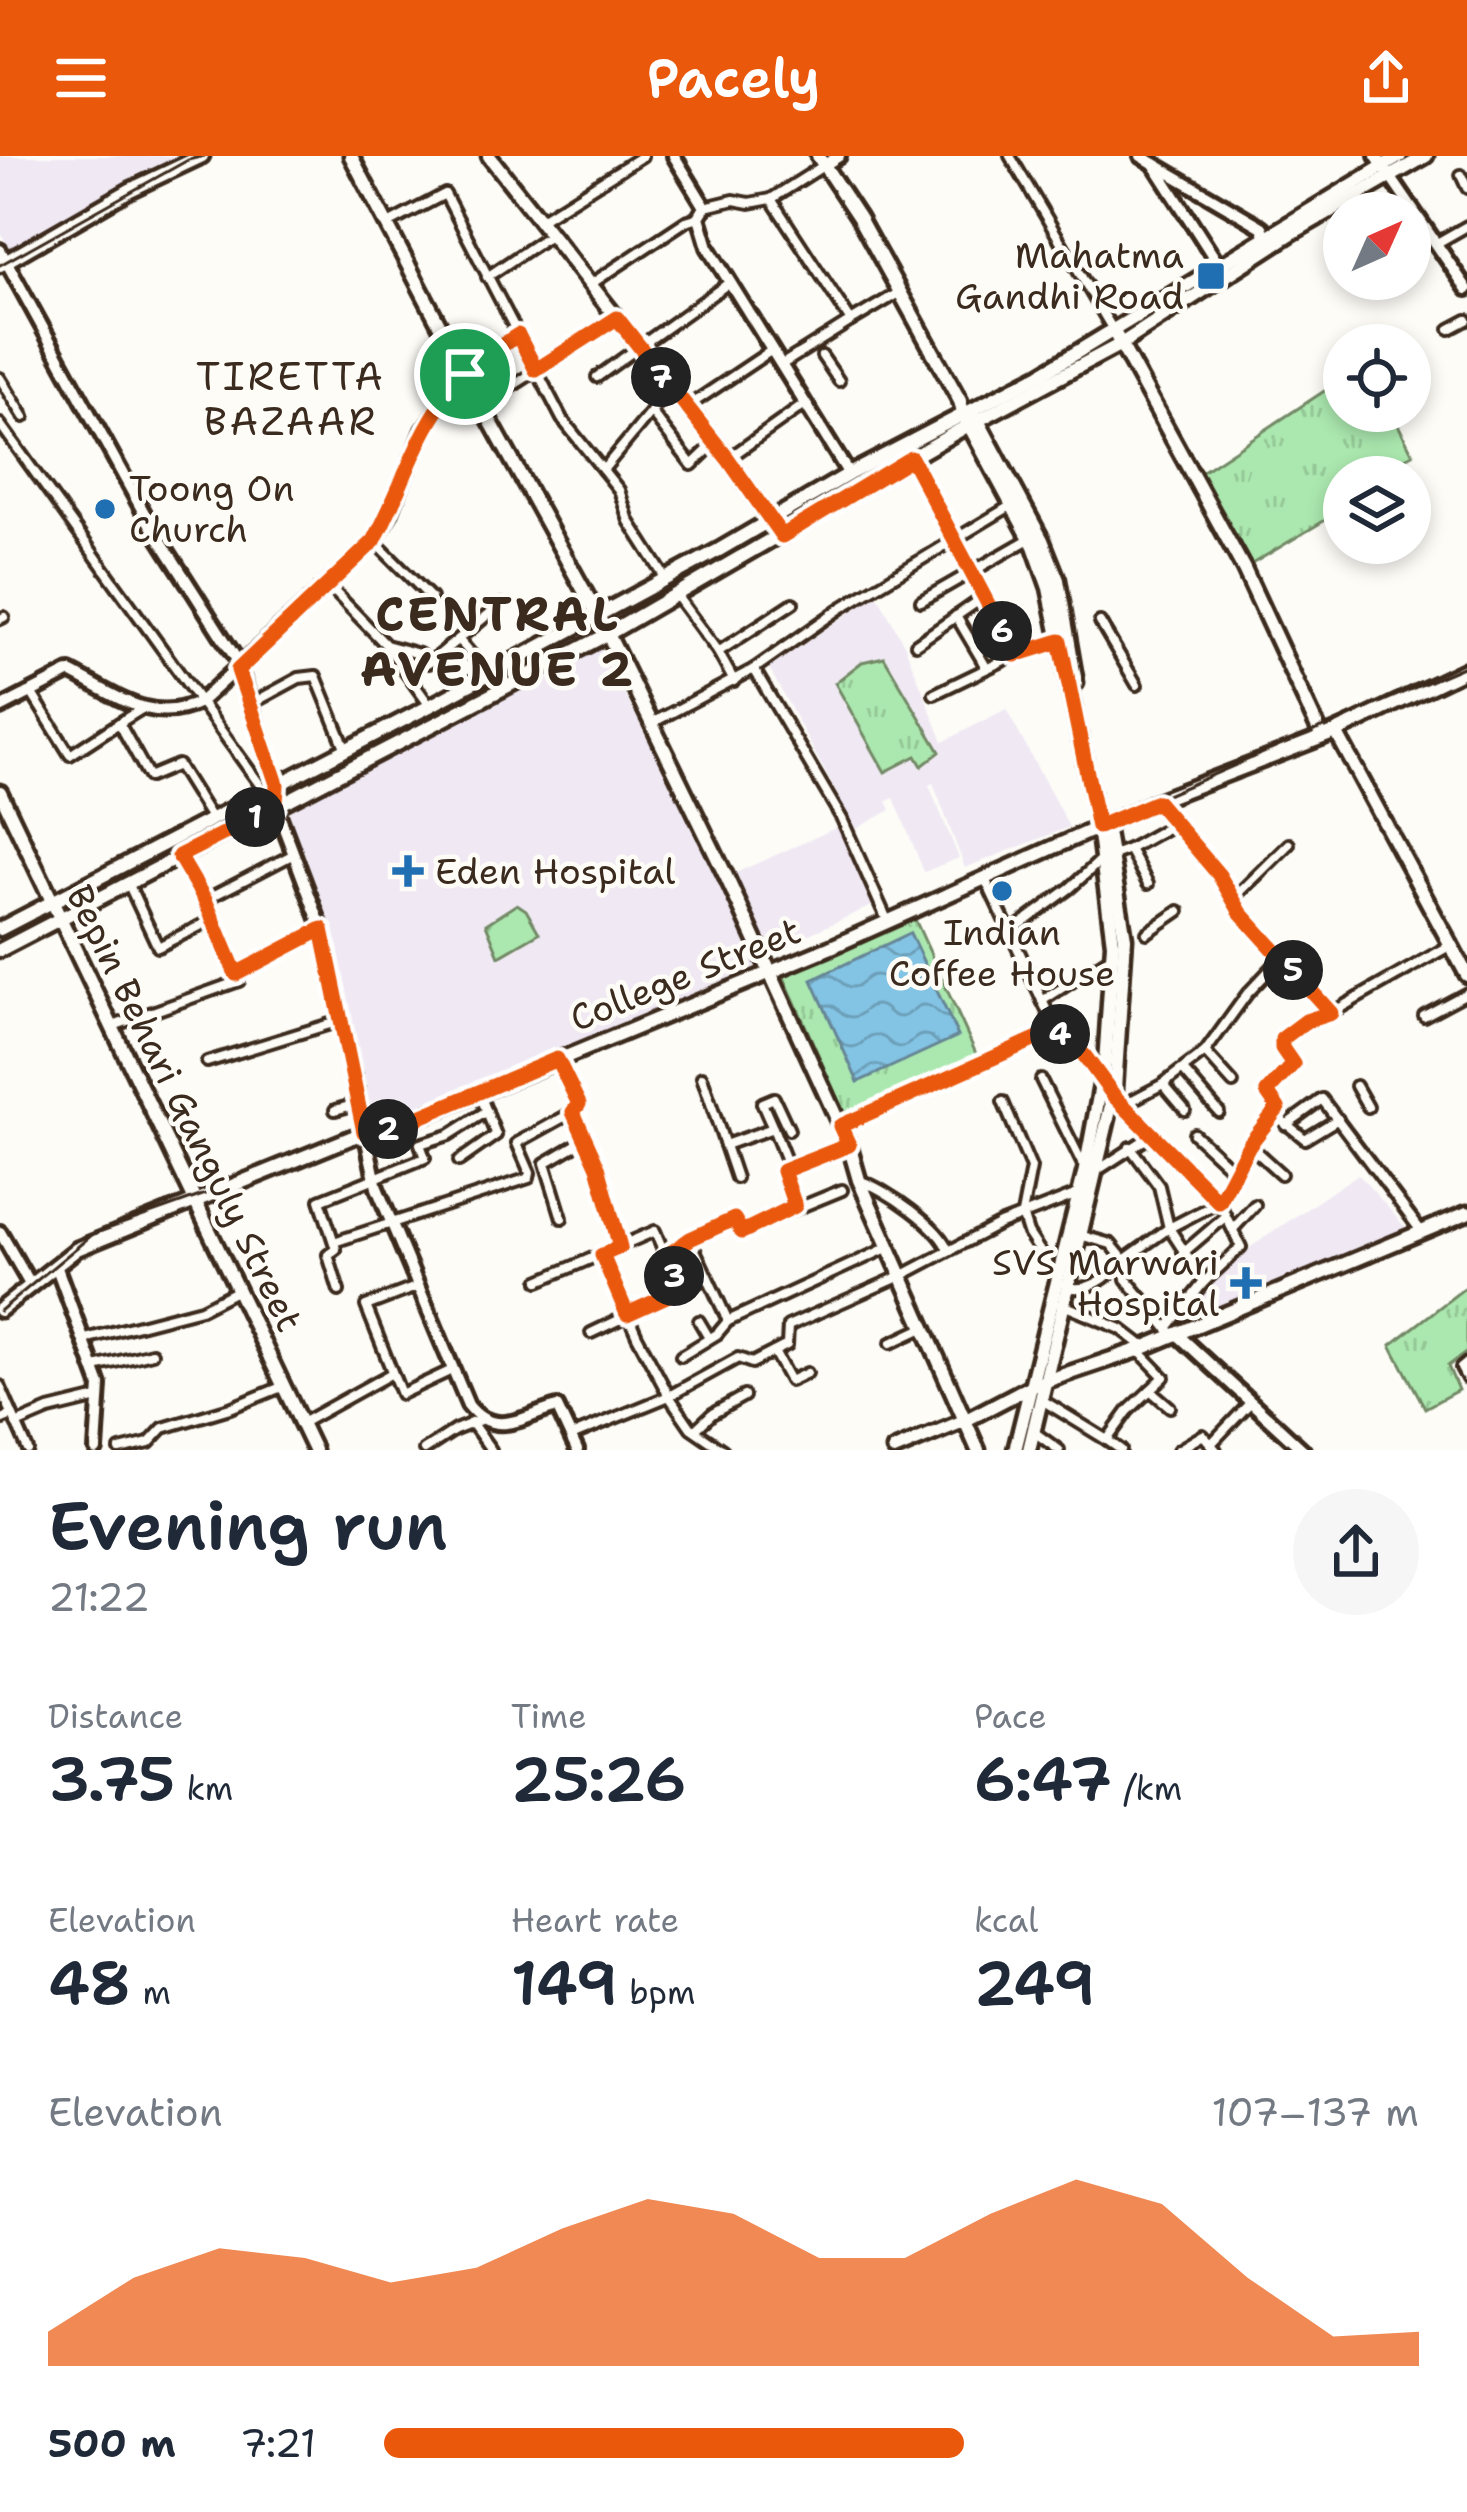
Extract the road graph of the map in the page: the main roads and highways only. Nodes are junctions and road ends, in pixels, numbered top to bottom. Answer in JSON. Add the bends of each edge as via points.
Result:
{"nodes":[{"id":1,"x":202,"y":156,"type":"edge"},
{"id":2,"x":336,"y":156,"type":"edge"},
{"id":3,"x":352,"y":156,"type":"edge"},
{"id":4,"x":489,"y":156,"type":"edge"},
{"id":5,"x":1400,"y":156,"type":"edge"},
{"id":6,"x":1426,"y":156,"type":"edge"},
{"id":7,"x":820,"y":161,"type":"edge"},
{"id":8,"x":1384,"y":167,"type":"edge"},
{"id":9,"x":2,"y":259,"type":"edge"},
{"id":10,"x":1223,"y":272,"type":"junction"},
{"id":11,"x":1113,"y":330,"type":"junction"},
{"id":12,"x":1121,"y":344,"type":"junction"},
{"id":13,"x":975,"y":414,"type":"junction"},
{"id":14,"x":773,"y":520,"type":"junction"},
{"id":15,"x":782,"y":536,"type":"junction"},
{"id":16,"x":598,"y":616,"type":"junction"},
{"id":17,"x":608,"y":634,"type":"junction"},
{"id":18,"x":1467,"y":669,"type":"edge"},
{"id":19,"x":1326,"y":733,"type":"junction"},
{"id":20,"x":0,"y":792,"type":"edge"},
{"id":21,"x":1102,"y":826,"type":"junction"},
{"id":22,"x":52,"y":901,"type":"junction"},
{"id":23,"x":61,"y":918,"type":"junction"},
{"id":24,"x":0,"y":929,"type":"edge"},
{"id":25,"x":0,"y":950,"type":"edge"},
{"id":26,"x":1119,"y":953,"type":"junction"},
{"id":27,"x":769,"y":970,"type":"junction"},
{"id":28,"x":1467,"y":975,"type":"edge"},
{"id":29,"x":1091,"y":1171,"type":"junction"},
{"id":30,"x":196,"y":1198,"type":"junction"},
{"id":31,"x":1467,"y":1213,"type":"edge"},
{"id":32,"x":0,"y":1310,"type":"edge"},
{"id":33,"x":1047,"y":1381,"type":"junction"},
{"id":34,"x":1031,"y":1386,"type":"junction"},
{"id":35,"x":966,"y":1420,"type":"junction"},
{"id":36,"x":314,"y":1450,"type":"edge"},
{"id":37,"x":894,"y":1450,"type":"edge"},
{"id":38,"x":978,"y":1450,"type":"edge"},
{"id":39,"x":1016,"y":1450,"type":"edge"},
{"id":40,"x":1029,"y":1450,"type":"edge"}],
"edges":[{"from":1,"to":9,"type":"main road"},
{"from":2,"to":3,"type":"main road"},
{"from":3,"to":16,"type":"main road"},
{"from":4,"to":14,"type":"main road"},
{"from":5,"to":8,"type":"main road"},
{"from":6,"to":8,"type":"main road"},
{"from":7,"to":13,"type":"main road"},
{"from":8,"to":10,"type":"main road"},
{"from":10,"to":11,"type":"main road"},
{"from":10,"to":12,"type":"main road"},
{"from":11,"to":12,"type":"main road"},
{"from":11,"to":13,"type":"main road"},
{"from":12,"to":13,"type":"main road"},
{"from":12,"to":19,"type":"main road"},
{"from":13,"to":14,"type":"main road"},
{"from":13,"to":15,"type":"main road"},
{"from":13,"to":21,"type":"main road","via":[[1048,588]]},
{"from":13,"to":21,"type":"main road","via":[[1058,580]]},
{"from":14,"to":15,"type":"main road"},
{"from":14,"to":16,"type":"main road"},
{"from":15,"to":17,"type":"main road"},
{"from":16,"to":17,"type":"main road"},
{"from":16,"to":22,"type":"main road"},
{"from":17,"to":23,"type":"main road"},
{"from":17,"to":27,"type":"main road"},
{"from":18,"to":19,"type":"main road","name":"College Street"},
{"from":19,"to":21,"type":"main road","name":"College Street"},
{"from":19,"to":28,"type":"main road"},
{"from":20,"to":22,"type":"main road","name":"Bepin Behari Ganguly Street"},
{"from":21,"to":26,"type":"main road"},
{"from":21,"to":27,"type":"main road","name":"College Street"},
{"from":22,"to":23,"type":"main road","name":"Bepin Behari Ganguly Street"},
{"from":22,"to":24,"type":"main road"},
{"from":23,"to":25,"type":"main road"},
{"from":23,"to":30,"type":"main road","name":"Bepin Behari Ganguly Street"},
{"from":26,"to":29,"type":"main road"},
{"from":26,"to":29,"type":"main road","via":[[1118,1101]]},
{"from":27,"to":30,"type":"main road","name":"College Street","via":[[394,1128],[364,1132]]},
{"from":27,"to":35,"type":"main road"},
{"from":29,"to":33,"type":"main road"},
{"from":29,"to":34,"type":"main road"},
{"from":30,"to":32,"type":"main road","name":"College Street","via":[[77,1249]]},
{"from":30,"to":36,"type":"main road","name":"Bepin Behari Ganguly Street"},
{"from":31,"to":33,"type":"main road"},
{"from":33,"to":34,"type":"main road"},
{"from":33,"to":40,"type":"main road"},
{"from":34,"to":35,"type":"main road"},
{"from":34,"to":39,"type":"main road"},
{"from":35,"to":37,"type":"main road"},
{"from":35,"to":38,"type":"main road"}]}
